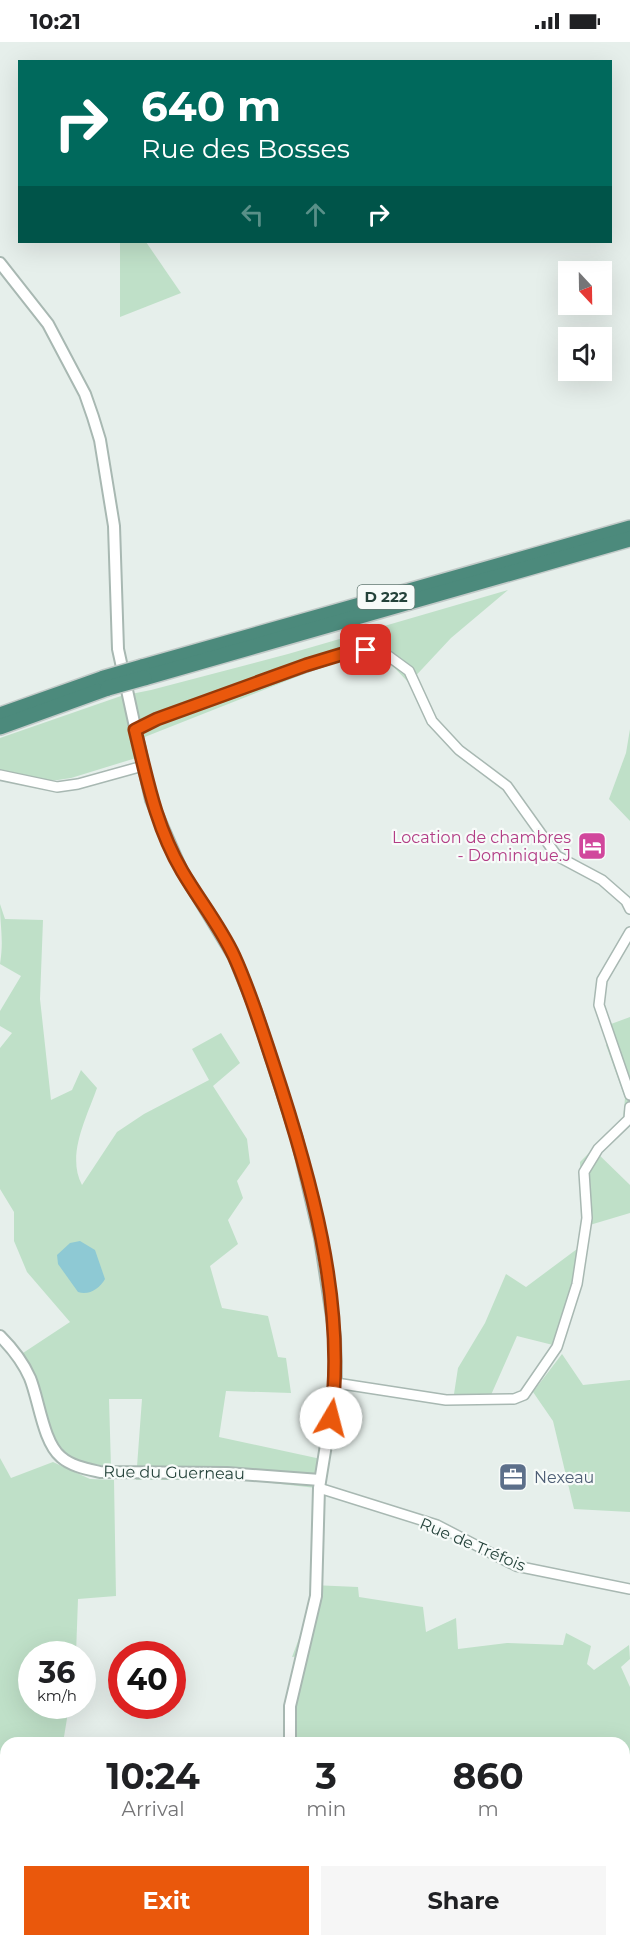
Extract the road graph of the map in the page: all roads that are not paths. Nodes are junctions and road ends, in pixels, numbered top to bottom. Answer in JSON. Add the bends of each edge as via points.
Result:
{"nodes":[{"id":1,"x":0,"y":263,"type":"edge"},
{"id":2,"x":630,"y":528,"type":"edge"},
{"id":3,"x":630,"y":539,"type":"edge"},
{"id":4,"x":143,"y":673,"type":"junction"},
{"id":5,"x":106,"y":683,"type":"junction"},
{"id":6,"x":0,"y":715,"type":"edge"},
{"id":7,"x":0,"y":727,"type":"edge"},
{"id":8,"x":135,"y":730,"type":"junction"},
{"id":9,"x":143,"y":766,"type":"junction"},
{"id":10,"x":0,"y":775,"type":"edge"},
{"id":11,"x":630,"y":909,"type":"edge"},
{"id":12,"x":630,"y":932,"type":"edge"},
{"id":13,"x":630,"y":1095,"type":"edge"},
{"id":14,"x":630,"y":1107,"type":"edge"},
{"id":15,"x":0,"y":1336,"type":"edge"},
{"id":16,"x":336,"y":1383,"type":"junction"},
{"id":17,"x":320,"y":1484,"type":"junction"},
{"id":18,"x":630,"y":1589,"type":"edge"},
{"id":19,"x":290,"y":1737,"type":"edge"}],
"edges":[{"from":1,"to":8,"type":"street","via":[[48,324],[85,394],[100,440],[114,526],[118,649]]},
{"from":2,"to":4,"type":"highway","number":"D 222"},
{"from":3,"to":4,"type":"highway","number":"D 222"},
{"from":4,"to":5,"type":"highway","number":"D 222","bridge":true},
{"from":5,"to":6,"type":"highway","number":"D 222"},
{"from":5,"to":7,"type":"highway","number":"D 222"},
{"from":8,"to":9,"type":"street"},
{"from":8,"to":11,"type":"street","via":[[306,665],[349,652],[383,652],[409,671],[432,721],[459,750],[507,786],[556,856],[602,880]]},
{"from":9,"to":10,"type":"street","via":[[57,787]]},
{"from":9,"to":16,"type":"street","via":[[165,836],[234,957],[290,1117],[324,1260],[335,1337]]},
{"from":12,"to":13,"type":"street","via":[[602,980],[599,1005]]},
{"from":14,"to":16,"type":"street","via":[[629,1119],[597,1149],[584,1173],[586,1218],[577,1284],[557,1347],[527,1392],[514,1399],[446,1400]]},
{"from":15,"to":17,"type":"street","name":"Rue du Guerneau","via":[[30,1378],[52,1448],[80,1468],[100,1472],[227,1473]]},
{"from":16,"to":17,"type":"street"},
{"from":17,"to":18,"type":"street","name":"Rue de Tréfois","via":[[436,1525],[516,1566]]},
{"from":17,"to":19,"type":"street","via":[[316,1596],[290,1706]]}]}
